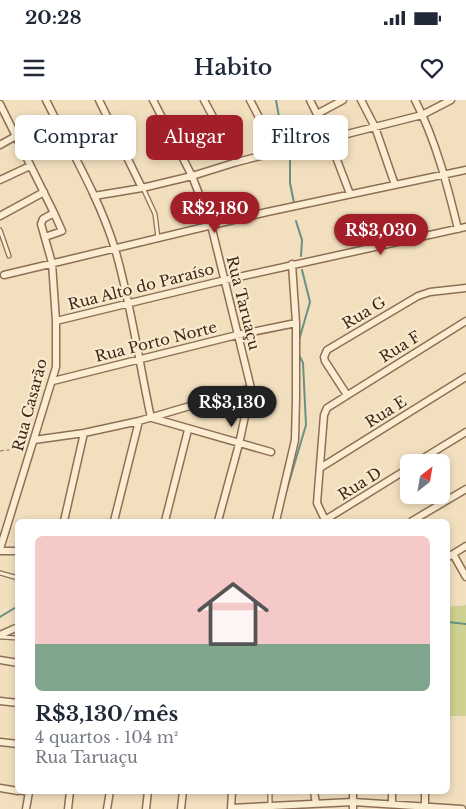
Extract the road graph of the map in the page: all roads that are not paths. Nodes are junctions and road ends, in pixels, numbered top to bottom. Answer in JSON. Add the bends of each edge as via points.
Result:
{"nodes":[{"id":1,"x":46,"y":100,"type":"edge"},
{"id":2,"x":99,"y":100,"type":"edge"},
{"id":3,"x":153,"y":100,"type":"edge"},
{"id":4,"x":204,"y":100,"type":"edge"},
{"id":5,"x":250,"y":100,"type":"edge"},
{"id":6,"x":310,"y":100,"type":"edge"},
{"id":7,"x":343,"y":100,"type":"edge"},
{"id":8,"x":361,"y":100,"type":"edge"},
{"id":9,"x":414,"y":100,"type":"edge"},
{"id":10,"x":451,"y":100,"type":"edge"},
{"id":11,"x":1,"y":107,"type":"edge"},
{"id":12,"x":317,"y":114,"type":"joint"},
{"id":13,"x":258,"y":115,"type":"edge"},
{"id":14,"x":422,"y":115,"type":"junction"},
{"id":15,"x":375,"y":127,"type":"junction"},
{"id":16,"x":15,"y":134,"type":"edge"},
{"id":17,"x":348,"y":134,"type":"edge"},
{"id":18,"x":15,"y":137,"type":"edge"},
{"id":19,"x":0,"y":145,"type":"edge"},
{"id":20,"x":253,"y":158,"type":"edge"},
{"id":21,"x":27,"y":160,"type":"edge"},
{"id":22,"x":337,"y":160,"type":"edge"},
{"id":23,"x":237,"y":162,"type":"junction"},
{"id":24,"x":30,"y":166,"type":"junction"},
{"id":25,"x":466,"y":170,"type":"edge"},
{"id":26,"x":445,"y":175,"type":"junction"},
{"id":27,"x":192,"y":176,"type":"junction"},
{"id":28,"x":0,"y":180,"type":"edge"},
{"id":29,"x":395,"y":185,"type":"junction"},
{"id":30,"x":142,"y":188,"type":"junction"},
{"id":31,"x":44,"y":192,"type":"junction"},
{"id":32,"x":350,"y":194,"type":"junction"},
{"id":33,"x":94,"y":196,"type":"junction"},
{"id":34,"x":54,"y":213,"type":"junction"},
{"id":35,"x":0,"y":216,"type":"edge"},
{"id":36,"x":211,"y":225,"type":"junction"},
{"id":37,"x":466,"y":227,"type":"edge"},
{"id":38,"x":458,"y":228,"type":"junction"},
{"id":39,"x":0,"y":230,"type":"edge"},
{"id":40,"x":45,"y":237,"type":"junction"},
{"id":41,"x":158,"y":238,"type":"junction"},
{"id":42,"x":114,"y":249,"type":"junction"},
{"id":43,"x":9,"y":256,"type":"dead end"},
{"id":44,"x":52,"y":263,"type":"junction"},
{"id":45,"x":292,"y":264,"type":"junction"},
{"id":46,"x":4,"y":275,"type":"dead end"},
{"id":47,"x":225,"y":280,"type":"junction"},
{"id":48,"x":466,"y":288,"type":"edge"},
{"id":49,"x":128,"y":304,"type":"junction"},
{"id":50,"x":56,"y":321,"type":"junction"},
{"id":51,"x":466,"y":321,"type":"edge"},
{"id":52,"x":296,"y":323,"type":"junction"},
{"id":53,"x":237,"y":335,"type":"junction"},
{"id":54,"x":139,"y":361,"type":"junction"},
{"id":55,"x":466,"y":377,"type":"edge"},
{"id":56,"x":53,"y":381,"type":"junction"},
{"id":57,"x":251,"y":388,"type":"junction"},
{"id":58,"x":347,"y":395,"type":"junction"},
{"id":59,"x":151,"y":418,"type":"junction"},
{"id":60,"x":139,"y":421,"type":"junction"},
{"id":61,"x":188,"y":430,"type":"junction"},
{"id":62,"x":466,"y":432,"type":"edge"},
{"id":63,"x":84,"y":433,"type":"junction"},
{"id":64,"x":33,"y":444,"type":"junction"},
{"id":65,"x":239,"y":444,"type":"junction"},
{"id":66,"x":271,"y":452,"type":"dead end"},
{"id":67,"x":430,"y":454,"type":"edge"},
{"id":68,"x":320,"y":468,"type":"junction"},
{"id":69,"x":400,"y":474,"type":"edge"},
{"id":70,"x":466,"y":488,"type":"edge"},
{"id":71,"x":64,"y":519,"type":"edge"},
{"id":72,"x":114,"y":519,"type":"edge"},
{"id":73,"x":166,"y":519,"type":"edge"},
{"id":74,"x":219,"y":519,"type":"edge"},
{"id":75,"x":276,"y":519,"type":"edge"},
{"id":76,"x":325,"y":519,"type":"edge"},
{"id":77,"x":328,"y":519,"type":"edge"},
{"id":78,"x":415,"y":519,"type":"edge"},
{"id":79,"x":466,"y":546,"type":"edge"},
{"id":80,"x":0,"y":550,"type":"edge"},
{"id":81,"x":15,"y":550,"type":"edge"},
{"id":82,"x":450,"y":556,"type":"edge"},
{"id":83,"x":0,"y":573,"type":"edge"},
{"id":84,"x":466,"y":576,"type":"edge"},
{"id":85,"x":15,"y":577,"type":"edge"},
{"id":86,"x":15,"y":628,"type":"edge"},
{"id":87,"x":0,"y":636,"type":"edge"},
{"id":88,"x":15,"y":638,"type":"edge"},
{"id":89,"x":0,"y":660,"type":"edge"},
{"id":90,"x":15,"y":662,"type":"edge"},
{"id":91,"x":0,"y":701,"type":"edge"},
{"id":92,"x":15,"y":703,"type":"edge"},
{"id":93,"x":0,"y":742,"type":"edge"},
{"id":94,"x":15,"y":744,"type":"edge"},
{"id":95,"x":0,"y":788,"type":"edge"},
{"id":96,"x":15,"y":790,"type":"edge"},
{"id":97,"x":29,"y":794,"type":"edge"},
{"id":98,"x":70,"y":794,"type":"edge"},
{"id":99,"x":110,"y":794,"type":"edge"},
{"id":100,"x":148,"y":794,"type":"edge"},
{"id":101,"x":184,"y":794,"type":"edge"},
{"id":102,"x":232,"y":794,"type":"edge"},
{"id":103,"x":270,"y":794,"type":"edge"},
{"id":104,"x":314,"y":794,"type":"edge"},
{"id":105,"x":392,"y":794,"type":"edge"},
{"id":106,"x":425,"y":794,"type":"edge"},
{"id":107,"x":316,"y":804,"type":"junction"},
{"id":108,"x":392,"y":804,"type":"junction"},
{"id":109,"x":353,"y":805,"type":"edge"},
{"id":110,"x":380,"y":806,"type":"edge"},
{"id":111,"x":270,"y":807,"type":"junction"},
{"id":112,"x":307,"y":807,"type":"edge"},
{"id":113,"x":425,"y":807,"type":"junction"},
{"id":114,"x":409,"y":808,"type":"edge"},
{"id":115,"x":26,"y":809,"type":"edge"},
{"id":116,"x":68,"y":809,"type":"edge"},
{"id":117,"x":107,"y":809,"type":"edge"},
{"id":118,"x":146,"y":809,"type":"edge"},
{"id":119,"x":181,"y":809,"type":"edge"},
{"id":120,"x":231,"y":809,"type":"edge"},
{"id":121,"x":462,"y":809,"type":"edge"}],
"edges":[{"from":1,"to":33,"type":"street"},
{"from":2,"to":30,"type":"street"},
{"from":3,"to":27,"type":"street","name":"Rua Taruaçu"},
{"from":4,"to":23,"type":"street"},
{"from":5,"to":13,"type":"street"},
{"from":6,"to":12,"type":"street"},
{"from":7,"to":12,"type":"street"},
{"from":8,"to":15,"type":"street"},
{"from":9,"to":14,"type":"street"},
{"from":10,"to":14,"type":"street"},
{"from":11,"to":16,"type":"street"},
{"from":14,"to":15,"type":"street"},
{"from":14,"to":26,"type":"street"},
{"from":15,"to":17,"type":"street"},
{"from":15,"to":29,"type":"street"},
{"from":18,"to":19,"type":"street"},
{"from":20,"to":23,"type":"street"},
{"from":21,"to":24,"type":"street"},
{"from":22,"to":32,"type":"street"},
{"from":23,"to":27,"type":"street"},
{"from":24,"to":28,"type":"street"},
{"from":24,"to":31,"type":"street"},
{"from":25,"to":26,"type":"street"},
{"from":26,"to":29,"type":"street"},
{"from":26,"to":38,"type":"street"},
{"from":27,"to":30,"type":"street"},
{"from":27,"to":36,"type":"street","name":"Rua Taruaçu"},
{"from":29,"to":32,"type":"street"},
{"from":30,"to":33,"type":"street"},
{"from":30,"to":41,"type":"lane","via":[[154,214]]},
{"from":31,"to":34,"type":"street"},
{"from":31,"to":35,"type":"street"},
{"from":32,"to":36,"type":"street"},
{"from":33,"to":42,"type":"street"},
{"from":34,"to":40,"type":"street","via":[[41,221]]},
{"from":34,"to":40,"type":"street","via":[[62,232]]},
{"from":36,"to":41,"type":"street"},
{"from":36,"to":47,"type":"street","name":"Rua Taruaçu"},
{"from":37,"to":38,"type":"street","name":"Rua Alto do Paraíso"},
{"from":38,"to":45,"type":"street","name":"Rua Alto do Paraíso"},
{"from":39,"to":43,"type":"lane"},
{"from":40,"to":44,"type":"street","name":"Rua Casarão"},
{"from":41,"to":42,"type":"street"},
{"from":42,"to":44,"type":"street"},
{"from":42,"to":49,"type":"street"},
{"from":44,"to":46,"type":"street"},
{"from":44,"to":50,"type":"street","name":"Rua Casarão"},
{"from":45,"to":47,"type":"street","name":"Rua Alto do Paraíso"},
{"from":45,"to":52,"type":"street"},
{"from":47,"to":49,"type":"street","name":"Rua Alto do Paraíso"},
{"from":47,"to":53,"type":"street","name":"Rua Taruaçu"},
{"from":48,"to":58,"type":"street","name":"Rua G","via":[[418,296],[327,350],[325,361]]},
{"from":49,"to":50,"type":"street","name":"Rua Alto do Paraíso"},
{"from":49,"to":54,"type":"street"},
{"from":50,"to":56,"type":"street","name":"Rua Casarão","via":[[57,358]]},
{"from":51,"to":58,"type":"street","name":"Rua F"},
{"from":52,"to":53,"type":"street","name":"Rua Porto Norte"},
{"from":52,"to":75,"type":"street","via":[[295,440]]},
{"from":53,"to":54,"type":"street","name":"Rua Porto Norte"},
{"from":53,"to":57,"type":"street","name":"Rua Taruaçu"},
{"from":54,"to":56,"type":"street","name":"Rua Porto Norte"},
{"from":54,"to":59,"type":"street"},
{"from":55,"to":68,"type":"street","name":"Rua E"},
{"from":56,"to":64,"type":"street","name":"Rua Casarão"},
{"from":57,"to":59,"type":"street"},
{"from":57,"to":65,"type":"street","name":"Rua Taruaçu"},
{"from":58,"to":68,"type":"street","name":"Rua F","via":[[325,411]]},
{"from":59,"to":60,"type":"street"},
{"from":59,"to":61,"type":"street"},
{"from":60,"to":63,"type":"street"},
{"from":60,"to":72,"type":"street"},
{"from":61,"to":65,"type":"street"},
{"from":61,"to":73,"type":"street"},
{"from":62,"to":67,"type":"street"},
{"from":63,"to":64,"type":"street"},
{"from":63,"to":71,"type":"street"},
{"from":64,"to":80,"type":"street","name":"Rua Casarão"},
{"from":65,"to":66,"type":"street"},
{"from":65,"to":74,"type":"street","name":"Rua Taruaçu"},
{"from":68,"to":76,"type":"street","name":"Rua F","via":[[317,503]]},
{"from":69,"to":77,"type":"street","name":"Rua D"},
{"from":70,"to":78,"type":"street"},
{"from":79,"to":82,"type":"street"},
{"from":80,"to":81,"type":"street"},
{"from":82,"to":84,"type":"street"},
{"from":83,"to":85,"type":"lane"},
{"from":86,"to":87,"type":"street"},
{"from":87,"to":88,"type":"lane"},
{"from":89,"to":90,"type":"street"},
{"from":91,"to":92,"type":"street"},
{"from":93,"to":94,"type":"street"},
{"from":95,"to":96,"type":"street"},
{"from":97,"to":115,"type":"street"},
{"from":98,"to":116,"type":"street"},
{"from":99,"to":117,"type":"street"},
{"from":100,"to":118,"type":"street"},
{"from":101,"to":119,"type":"street"},
{"from":102,"to":120,"type":"street"},
{"from":103,"to":111,"type":"lane"},
{"from":104,"to":107,"type":"street"},
{"from":105,"to":108,"type":"street"},
{"from":106,"to":113,"type":"street"},
{"from":107,"to":109,"type":"street"},
{"from":107,"to":112,"type":"street"},
{"from":108,"to":110,"type":"street"},
{"from":108,"to":114,"type":"street"},
{"from":109,"to":110,"type":"street"},
{"from":111,"to":112,"type":"street"},
{"from":111,"to":120,"type":"street"},
{"from":113,"to":114,"type":"street"},
{"from":113,"to":121,"type":"street"}]}
